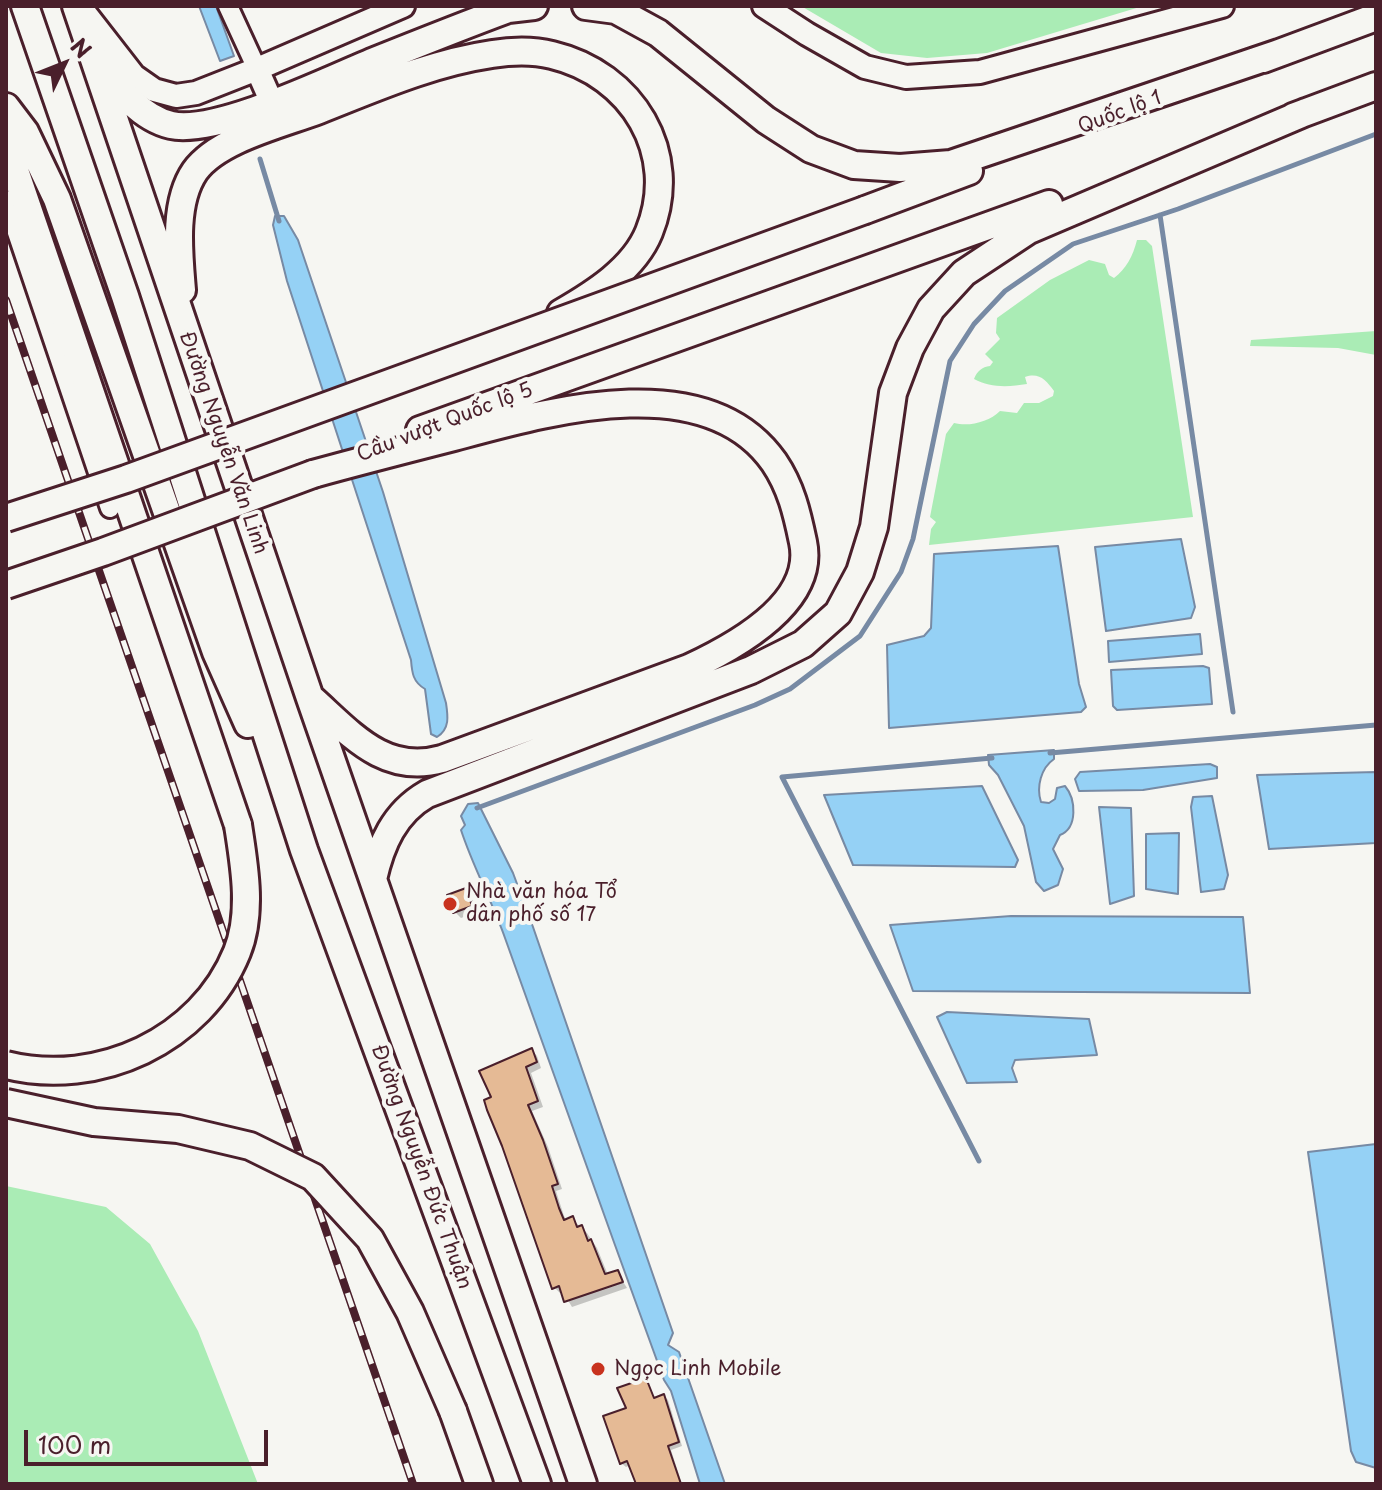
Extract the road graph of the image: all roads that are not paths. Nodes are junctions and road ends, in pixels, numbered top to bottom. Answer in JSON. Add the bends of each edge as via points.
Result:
{"nodes":[{"id":1,"x":25,"y":6,"type":"edge"},
{"id":2,"x":78,"y":6,"type":"edge"},
{"id":3,"x":228,"y":6,"type":"edge"},
{"id":4,"x":403,"y":6,"type":"edge"},
{"id":5,"x":534,"y":6,"type":"edge"},
{"id":6,"x":586,"y":6,"type":"edge"},
{"id":7,"x":764,"y":6,"type":"edge"},
{"id":8,"x":1222,"y":6,"type":"edge"},
{"id":9,"x":1376,"y":17,"type":"edge"},
{"id":10,"x":92,"y":52,"type":"junction"},
{"id":11,"x":1279,"y":53,"type":"junction"},
{"id":12,"x":257,"y":69,"type":"junction"},
{"id":13,"x":1376,"y":86,"type":"edge"},
{"id":14,"x":272,"y":103,"type":"junction"},
{"id":15,"x":6,"y":107,"type":"edge"},
{"id":16,"x":1306,"y":112,"type":"junction"},
{"id":17,"x":6,"y":144,"type":"edge"},
{"id":18,"x":6,"y":200,"type":"edge"},
{"id":19,"x":186,"y":334,"type":"junction"},
{"id":20,"x":402,"y":379,"type":"junction"},
{"id":21,"x":313,"y":474,"type":"junction"},
{"id":22,"x":110,"y":508,"type":"dead end"},
{"id":23,"x":6,"y":518,"type":"edge"},
{"id":24,"x":103,"y":552,"type":"junction"},
{"id":25,"x":6,"y":585,"type":"edge"},
{"id":26,"x":6,"y":593,"type":"edge"},
{"id":27,"x":310,"y":698,"type":"junction"},
{"id":28,"x":304,"y":850,"type":"junction"},
{"id":29,"x":373,"y":879,"type":"junction"},
{"id":30,"x":6,"y":1065,"type":"edge"},
{"id":31,"x":6,"y":1103,"type":"edge"},
{"id":32,"x":479,"y":1484,"type":"edge"},
{"id":33,"x":537,"y":1484,"type":"edge"},
{"id":34,"x":583,"y":1484,"type":"edge"}],
"edges":[{"from":1,"to":28,"type":"highway"},
{"from":2,"to":10,"type":"highway","name":"Đường Nguyễn Văn Linh"},
{"from":2,"to":12,"type":"main road","via":[[134,76],[154,90],[176,96],[196,93]]},
{"from":3,"to":12,"type":"lane"},
{"from":4,"to":12,"type":"main road"},
{"from":5,"to":14,"type":"highway","via":[[508,9]]},
{"from":6,"to":11,"type":"highway","via":[[616,10],[658,33],[766,120],[811,149],[854,165],[951,164]]},
{"from":7,"to":8,"type":"main road","via":[[865,67],[906,77],[980,72]]},
{"from":9,"to":11,"type":"highway","name":"Quốc lộ 1"},
{"from":10,"to":14,"type":"highway","via":[[127,98],[168,125],[207,125]]},
{"from":10,"to":19,"type":"highway","name":"Đường Nguyễn Văn Linh"},
{"from":11,"to":20,"type":"highway","name":"Quốc lộ 1","bridge":true},
{"from":12,"to":14,"type":"main road"},
{"from":13,"to":16,"type":"highway"},
{"from":15,"to":28,"type":"highway","via":[[25,132],[57,199],[216,652]]},
{"from":16,"to":21,"type":"highway","name":"Cầu vượt Quốc lộ 5","via":[[422,430]]},
{"from":16,"to":29,"type":"highway","via":[[1029,230],[964,273],[931,309],[893,393],[874,527],[860,572],[838,613],[803,644],[751,670],[427,794],[391,827]]},
{"from":17,"to":30,"type":"highway","bridge":true,"via":[[238,825],[244,878],[238,950],[216,992],[169,1037],[126,1059],[88,1070]]},
{"from":18,"to":22,"type":"lane"},
{"from":19,"to":20,"type":"highway","bridge":true,"via":[[179,254],[186,189],[205,160],[228,146],[424,70],[509,51],[554,55],[612,83],[633,103],[653,144],[658,197],[648,233],[634,255],[590,297],[560,314]]},
{"from":19,"to":27,"type":"highway","name":"Đường Nguyễn Văn Linh"},
{"from":20,"to":23,"type":"highway","bridge":true},
{"from":21,"to":24,"type":"highway","name":"Cầu vượt Quốc lộ 5","bridge":true},
{"from":21,"to":27,"type":"highway","via":[[538,415],[618,404],[673,405],[714,416],[746,433],[772,460],[789,486],[805,551],[784,603],[761,627],[725,651],[442,759],[399,762],[362,744]]},
{"from":24,"to":25,"type":"highway","name":"Cầu vượt Quốc lộ 5","bridge":true},
{"from":24,"to":26,"type":"highway","bridge":true},
{"from":27,"to":29,"type":"highway","name":"Đường Nguyễn Văn Linh"},
{"from":28,"to":33,"type":"highway","name":"Đường Nguyễn Đức Thuận"},
{"from":29,"to":34,"type":"highway"},
{"from":31,"to":32,"type":"highway","bridge":true,"via":[[94,1122],[178,1129],[250,1146],[313,1177],[370,1239],[410,1312]]}]}
